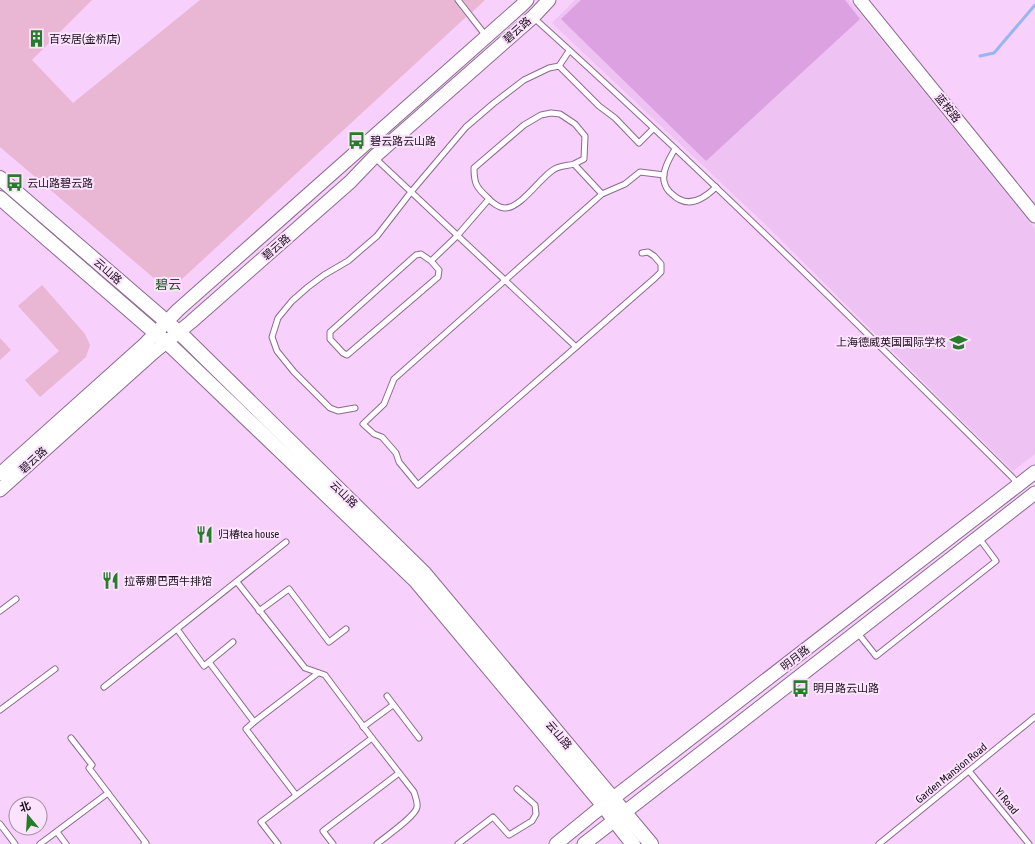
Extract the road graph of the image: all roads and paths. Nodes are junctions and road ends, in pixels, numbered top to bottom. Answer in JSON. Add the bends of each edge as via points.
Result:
{"nodes":[{"id":1,"x":458,"y":0,"type":"edge"},
{"id":2,"x":527,"y":0,"type":"edge"},
{"id":3,"x":549,"y":0,"type":"edge"},
{"id":4,"x":860,"y":0,"type":"edge"},
{"id":5,"x":533,"y":17,"type":"junction"},
{"id":6,"x":486,"y":37,"type":"junction"},
{"id":7,"x":569,"y":51,"type":"junction"},
{"id":8,"x":559,"y":66,"type":"junction"},
{"id":9,"x":653,"y":129,"type":"junction"},
{"id":10,"x":675,"y":149,"type":"junction"},
{"id":11,"x":374,"y":157,"type":"junction"},
{"id":12,"x":574,"y":164,"type":"junction"},
{"id":13,"x":664,"y":175,"type":"junction"},
{"id":14,"x":0,"y":178,"type":"edge"},
{"id":15,"x":716,"y":187,"type":"junction"},
{"id":16,"x":411,"y":192,"type":"junction"},
{"id":17,"x":602,"y":194,"type":"junction"},
{"id":18,"x":0,"y":198,"type":"edge"},
{"id":19,"x":489,"y":199,"type":"junction"},
{"id":20,"x":1035,"y":216,"type":"edge"},
{"id":21,"x":457,"y":236,"type":"junction"},
{"id":22,"x":642,"y":253,"type":"dead end"},
{"id":23,"x":431,"y":261,"type":"junction"},
{"id":24,"x":505,"y":280,"type":"junction"},
{"id":25,"x":167,"y":322,"type":"junction"},
{"id":26,"x":179,"y":332,"type":"junction"},
{"id":27,"x":156,"y":333,"type":"junction"},
{"id":28,"x":166,"y":343,"type":"junction"},
{"id":29,"x":576,"y":347,"type":"junction"},
{"id":30,"x":355,"y":408,"type":"dead end"},
{"id":31,"x":1035,"y":472,"type":"edge"},
{"id":32,"x":0,"y":474,"type":"edge"},
{"id":33,"x":1019,"y":484,"type":"junction"},
{"id":34,"x":0,"y":490,"type":"edge"},
{"id":35,"x":1035,"y":493,"type":"edge"},
{"id":36,"x":978,"y":537,"type":"junction"},
{"id":37,"x":286,"y":542,"type":"dead end"},
{"id":38,"x":237,"y":582,"type":"junction"},
{"id":39,"x":16,"y":599,"type":"dead end"},
{"id":40,"x":0,"y":611,"type":"edge"},
{"id":41,"x":259,"y":611,"type":"junction"},
{"id":42,"x":177,"y":629,"type":"junction"},
{"id":43,"x":346,"y":629,"type":"dead end"},
{"id":44,"x":856,"y":631,"type":"junction"},
{"id":45,"x":233,"y":642,"type":"dead end"},
{"id":46,"x":209,"y":662,"type":"junction"},
{"id":47,"x":55,"y":669,"type":"dead end"},
{"id":48,"x":318,"y":673,"type":"junction"},
{"id":49,"x":104,"y":687,"type":"dead end"},
{"id":50,"x":387,"y":696,"type":"dead end"},
{"id":51,"x":393,"y":705,"type":"junction"},
{"id":52,"x":0,"y":710,"type":"edge"},
{"id":53,"x":1035,"y":717,"type":"edge"},
{"id":54,"x":254,"y":722,"type":"junction"},
{"id":55,"x":363,"y":727,"type":"junction"},
{"id":56,"x":70,"y":738,"type":"dead end"},
{"id":57,"x":372,"y":738,"type":"junction"},
{"id":58,"x":419,"y":738,"type":"dead end"},
{"id":59,"x":969,"y":771,"type":"junction"},
{"id":60,"x":399,"y":773,"type":"junction"},
{"id":61,"x":518,"y":789,"type":"dead end"},
{"id":62,"x":108,"y":793,"type":"junction"},
{"id":63,"x":296,"y":795,"type":"junction"},
{"id":64,"x":609,"y":802,"type":"junction"},
{"id":65,"x":619,"y":816,"type":"junction"},
{"id":66,"x":0,"y":824,"type":"edge"},
{"id":67,"x":57,"y":832,"type":"junction"},
{"id":68,"x":15,"y":844,"type":"edge"},
{"id":69,"x":40,"y":844,"type":"edge"},
{"id":70,"x":66,"y":844,"type":"edge"},
{"id":71,"x":144,"y":844,"type":"edge"},
{"id":72,"x":278,"y":844,"type":"edge"},
{"id":73,"x":333,"y":844,"type":"edge"},
{"id":74,"x":377,"y":844,"type":"edge"},
{"id":75,"x":458,"y":844,"type":"edge"},
{"id":76,"x":556,"y":844,"type":"edge"},
{"id":77,"x":584,"y":844,"type":"edge"},
{"id":78,"x":634,"y":844,"type":"edge"},
{"id":79,"x":651,"y":844,"type":"edge"},
{"id":80,"x":879,"y":844,"type":"edge"},
{"id":81,"x":1029,"y":844,"type":"edge"}],
"edges":[{"from":1,"to":6,"type":"lane"},
{"from":2,"to":6,"type":"street","name":"碧云路"},
{"from":3,"to":5,"type":"street","name":"碧云路"},
{"from":4,"to":20,"type":"street","name":"蓝桉路"},
{"from":5,"to":7,"type":"lane"},
{"from":5,"to":11,"type":"street","name":"碧云路"},
{"from":6,"to":25,"type":"street","name":"碧云路"},
{"from":7,"to":8,"type":"lane"},
{"from":7,"to":9,"type":"lane"},
{"from":8,"to":9,"type":"lane","via":[[639,143]]},
{"from":8,"to":16,"type":"lane","via":[[524,80],[494,103],[466,127]]},
{"from":9,"to":10,"type":"lane"},
{"from":10,"to":13,"type":"lane","via":[[666,165]]},
{"from":10,"to":15,"type":"lane"},
{"from":11,"to":16,"type":"lane"},
{"from":11,"to":26,"type":"street","name":"碧云路","via":[[350,182]]},
{"from":12,"to":17,"type":"lane"},
{"from":12,"to":19,"type":"lane","via":[[553,169],[515,205],[505,208]]},
{"from":12,"to":19,"type":"lane","via":[[584,159],[584,136],[574,124],[560,114],[541,115],[524,125],[474,168],[474,179],[479,190]]},
{"from":13,"to":15,"type":"lane","via":[[666,187],[677,199],[686,202],[695,202],[703,198]]},
{"from":13,"to":17,"type":"lane","via":[[640,172],[625,184]]},
{"from":14,"to":25,"type":"main road","name":"云山路"},
{"from":15,"to":33,"type":"lane"},
{"from":16,"to":21,"type":"lane"},
{"from":16,"to":30,"type":"lane","via":[[377,236],[348,261],[324,275],[292,300],[278,318],[272,337],[277,351],[294,372],[330,408],[338,411]]},
{"from":17,"to":24,"type":"lane"},
{"from":18,"to":27,"type":"main road","name":"云山路"},
{"from":19,"to":21,"type":"lane"},
{"from":21,"to":23,"type":"lane"},
{"from":21,"to":24,"type":"lane"},
{"from":22,"to":29,"type":"lane","via":[[648,252],[654,256],[661,264],[661,272]]},
{"from":23,"to":23,"type":"lane","via":[[439,270],[438,277],[347,355],[330,339],[330,332],[416,255],[421,254]]},
{"from":24,"to":29,"type":"lane"},
{"from":24,"to":29,"type":"lane","via":[[394,379],[384,404],[363,424],[374,434],[382,437],[418,485]]},
{"from":25,"to":26,"type":"main road","name":"云山路"},
{"from":25,"to":27,"type":"street","name":"碧云路"},
{"from":26,"to":28,"type":"street","name":"碧云路"},
{"from":26,"to":64,"type":"main road","name":"云山路","via":[[424,572]]},
{"from":27,"to":28,"type":"main road","name":"云山路"},
{"from":27,"to":32,"type":"street","name":"碧云路"},
{"from":28,"to":34,"type":"street","name":"碧云路"},
{"from":28,"to":64,"type":"main road","name":"云山路","via":[[416,581]]},
{"from":31,"to":33,"type":"street","name":"明月路"},
{"from":33,"to":64,"type":"street","name":"明月路"},
{"from":35,"to":36,"type":"street","name":"明月路"},
{"from":36,"to":44,"type":"street","name":"明月路"},
{"from":36,"to":44,"type":"lane","via":[[996,561],[876,656]]},
{"from":37,"to":38,"type":"lane"},
{"from":38,"to":41,"type":"lane"},
{"from":38,"to":42,"type":"lane"},
{"from":39,"to":40,"type":"lane"},
{"from":41,"to":43,"type":"lane","via":[[289,589],[329,642]]},
{"from":41,"to":48,"type":"lane","via":[[305,668]]},
{"from":42,"to":46,"type":"lane","via":[[204,666]]},
{"from":42,"to":49,"type":"lane"},
{"from":44,"to":65,"type":"street","name":"明月路"},
{"from":45,"to":46,"type":"lane"},
{"from":46,"to":54,"type":"lane"},
{"from":47,"to":52,"type":"lane"},
{"from":48,"to":54,"type":"lane"},
{"from":48,"to":55,"type":"lane","via":[[325,675]]},
{"from":50,"to":51,"type":"lane"},
{"from":51,"to":55,"type":"lane"},
{"from":51,"to":58,"type":"lane"},
{"from":53,"to":59,"type":"lane","name":"Garden Mansion Road"},
{"from":54,"to":63,"type":"lane","via":[[246,729]]},
{"from":55,"to":57,"type":"lane"},
{"from":56,"to":62,"type":"lane","via":[[92,765],[89,768]]},
{"from":57,"to":60,"type":"lane"},
{"from":57,"to":63,"type":"lane"},
{"from":59,"to":80,"type":"lane","name":"Garden Mansion Road"},
{"from":59,"to":81,"type":"lane","name":"Yi Road"},
{"from":60,"to":73,"type":"lane","via":[[323,831]]},
{"from":60,"to":74,"type":"lane","via":[[414,792],[417,808],[413,815]]},
{"from":61,"to":75,"type":"lane","via":[[534,805],[536,814],[532,821],[509,835],[493,817]]},
{"from":62,"to":67,"type":"lane"},
{"from":62,"to":71,"type":"lane","via":[[146,843]]},
{"from":63,"to":72,"type":"lane","via":[[261,822]]},
{"from":64,"to":65,"type":"main road","name":"云山路"},
{"from":64,"to":76,"type":"street","name":"明月路"},
{"from":65,"to":77,"type":"street","name":"明月路"},
{"from":65,"to":78,"type":"main road","name":"云山路"},
{"from":65,"to":79,"type":"main road","name":"云山路"},
{"from":66,"to":68,"type":"lane"},
{"from":67,"to":69,"type":"lane"},
{"from":67,"to":70,"type":"lane"}]}
